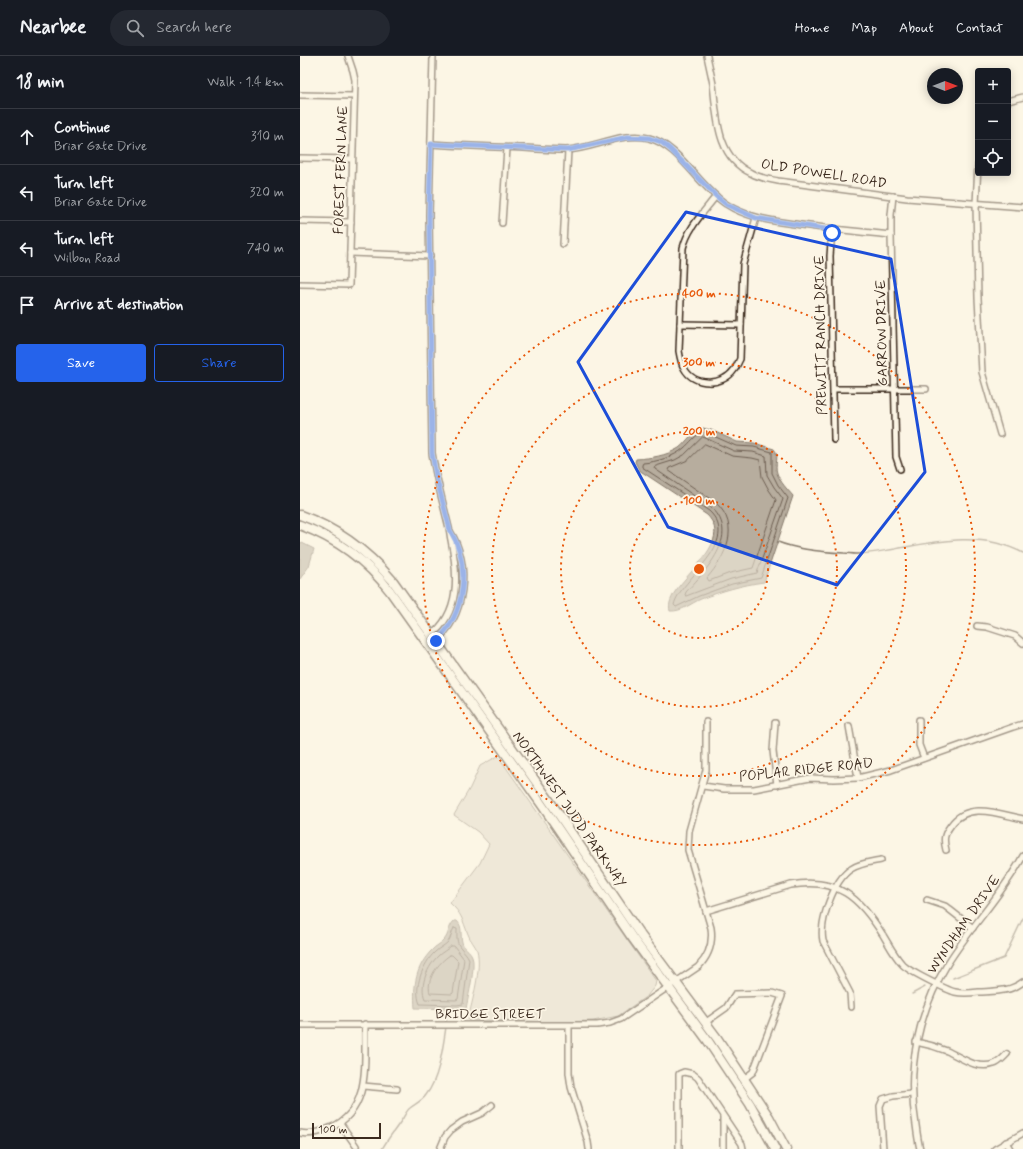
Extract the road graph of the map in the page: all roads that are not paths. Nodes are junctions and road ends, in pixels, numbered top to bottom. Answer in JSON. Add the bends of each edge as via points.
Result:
{"nodes":[{"id":1,"x":348,"y":56,"type":"edge"},
{"id":2,"x":433,"y":56,"type":"edge"},
{"id":3,"x":707,"y":56,"type":"edge"},
{"id":4,"x":300,"y":95,"type":"edge"},
{"id":5,"x":354,"y":96,"type":"junction"},
{"id":6,"x":1023,"y":97,"type":"edge"},
{"id":7,"x":1011,"y":100,"type":"edge"},
{"id":8,"x":431,"y":144,"type":"junction"},
{"id":9,"x":507,"y":148,"type":"junction"},
{"id":10,"x":568,"y":150,"type":"junction"},
{"id":11,"x":300,"y":158,"type":"edge"},
{"id":12,"x":352,"y":159,"type":"junction"},
{"id":13,"x":977,"y":176,"type":"edge"},
{"id":14,"x":716,"y":196,"type":"junction"},
{"id":15,"x":893,"y":196,"type":"junction"},
{"id":16,"x":976,"y":204,"type":"junction"},
{"id":17,"x":1023,"y":207,"type":"edge"},
{"id":18,"x":756,"y":218,"type":"junction"},
{"id":19,"x":300,"y":221,"type":"edge"},
{"id":20,"x":351,"y":222,"type":"junction"},
{"id":21,"x":502,"y":223,"type":"dead end"},
{"id":22,"x":832,"y":230,"type":"junction"},
{"id":23,"x":891,"y":235,"type":"junction"},
{"id":24,"x":563,"y":244,"type":"dead end"},
{"id":25,"x":350,"y":253,"type":"junction"},
{"id":26,"x":430,"y":256,"type":"junction"},
{"id":27,"x":300,"y":284,"type":"edge"},
{"id":28,"x":680,"y":324,"type":"junction"},
{"id":29,"x":741,"y":325,"type":"junction"},
{"id":30,"x":834,"y":389,"type":"junction"},
{"id":31,"x":895,"y":389,"type":"junction"},
{"id":32,"x":926,"y":389,"type":"dead end"},
{"id":33,"x":1000,"y":434,"type":"dead end"},
{"id":34,"x":834,"y":440,"type":"dead end"},
{"id":35,"x":900,"y":469,"type":"dead end"},
{"id":36,"x":300,"y":515,"type":"edge"},
{"id":37,"x":300,"y":525,"type":"edge"},
{"id":38,"x":977,"y":626,"type":"dead end"},
{"id":39,"x":431,"y":641,"type":"junction"},
{"id":40,"x":1023,"y":643,"type":"edge"},
{"id":41,"x":919,"y":720,"type":"dead end"},
{"id":42,"x":706,"y":722,"type":"dead end"},
{"id":43,"x":775,"y":723,"type":"dead end"},
{"id":44,"x":1023,"y":724,"type":"edge"},
{"id":45,"x":849,"y":726,"type":"dead end"},
{"id":46,"x":924,"y":758,"type":"junction"},
{"id":47,"x":858,"y":778,"type":"junction"},
{"id":48,"x":777,"y":785,"type":"junction"},
{"id":49,"x":703,"y":786,"type":"junction"},
{"id":50,"x":1023,"y":819,"type":"edge"},
{"id":51,"x":946,"y":850,"type":"dead end"},
{"id":52,"x":1023,"y":856,"type":"edge"},
{"id":53,"x":881,"y":860,"type":"dead end"},
{"id":54,"x":835,"y":888,"type":"junction"},
{"id":55,"x":928,"y":900,"type":"dead end"},
{"id":56,"x":706,"y":910,"type":"junction"},
{"id":57,"x":973,"y":928,"type":"junction"},
{"id":58,"x":1023,"y":982,"type":"edge"},
{"id":59,"x":937,"y":983,"type":"junction"},
{"id":60,"x":672,"y":984,"type":"junction"},
{"id":61,"x":850,"y":1007,"type":"dead end"},
{"id":62,"x":706,"y":1022,"type":"junction"},
{"id":63,"x":300,"y":1024,"type":"edge"},
{"id":64,"x":365,"y":1024,"type":"junction"},
{"id":65,"x":570,"y":1026,"type":"junction"},
{"id":66,"x":916,"y":1042,"type":"junction"},
{"id":67,"x":1007,"y":1054,"type":"dead end"},
{"id":68,"x":744,"y":1080,"type":"junction"},
{"id":69,"x":363,"y":1086,"type":"junction"},
{"id":70,"x":397,"y":1089,"type":"dead end"},
{"id":71,"x":912,"y":1094,"type":"junction"},
{"id":72,"x":492,"y":1105,"type":"dead end"},
{"id":73,"x":723,"y":1116,"type":"junction"},
{"id":74,"x":340,"y":1123,"type":"junction"},
{"id":75,"x":300,"y":1133,"type":"edge"},
{"id":76,"x":1023,"y":1133,"type":"edge"},
{"id":77,"x":1006,"y":1142,"type":"junction"},
{"id":78,"x":356,"y":1146,"type":"dead end"},
{"id":79,"x":440,"y":1149,"type":"edge"},
{"id":80,"x":589,"y":1149,"type":"edge"},
{"id":81,"x":679,"y":1149,"type":"edge"},
{"id":82,"x":723,"y":1149,"type":"edge"},
{"id":83,"x":743,"y":1149,"type":"edge"},
{"id":84,"x":775,"y":1149,"type":"edge"},
{"id":85,"x":786,"y":1149,"type":"edge"},
{"id":86,"x":882,"y":1149,"type":"edge"},
{"id":87,"x":920,"y":1149,"type":"edge"},
{"id":88,"x":995,"y":1149,"type":"edge"},
{"id":89,"x":1010,"y":1149,"type":"edge"}],
"edges":[{"from":1,"to":5,"type":"street","name":"FOREST FERN LANE","via":[[354,71]]},
{"from":2,"to":8,"type":"street"},
{"from":3,"to":15,"type":"street","name":"OLD POWELL ROAD","via":[[719,132],[726,150],[738,165],[766,179]]},
{"from":4,"to":5,"type":"street"},
{"from":5,"to":12,"type":"street","name":"FOREST FERN LANE"},
{"from":6,"to":7,"type":"street"},
{"from":8,"to":9,"type":"street"},
{"from":8,"to":26,"type":"street"},
{"from":9,"to":10,"type":"street"},
{"from":9,"to":21,"type":"street"},
{"from":10,"to":14,"type":"street","via":[[628,137],[649,138],[661,142],[670,149]]},
{"from":10,"to":24,"type":"street"},
{"from":11,"to":12,"type":"street"},
{"from":12,"to":20,"type":"street","name":"FOREST FERN LANE"},
{"from":13,"to":16,"type":"street"},
{"from":14,"to":18,"type":"street","via":[[727,205]]},
{"from":14,"to":28,"type":"street","via":[[693,225],[682,248]]},
{"from":15,"to":16,"type":"street","name":"OLD POWELL ROAD"},
{"from":15,"to":23,"type":"street","name":"GARROW DRIVE"},
{"from":16,"to":17,"type":"street","name":"OLD POWELL ROAD"},
{"from":16,"to":33,"type":"street","via":[[982,372]]},
{"from":18,"to":22,"type":"street"},
{"from":18,"to":29,"type":"street","via":[[743,264]]},
{"from":19,"to":20,"type":"street"},
{"from":20,"to":25,"type":"street","name":"FOREST FERN LANE"},
{"from":22,"to":23,"type":"street"},
{"from":22,"to":30,"type":"street","name":"PREWITT RANCH DRIVE","via":[[830,256]]},
{"from":23,"to":31,"type":"street","name":"GARROW DRIVE"},
{"from":25,"to":26,"type":"street"},
{"from":25,"to":27,"type":"street","name":"FOREST FERN LANE","via":[[349,285]]},
{"from":26,"to":39,"type":"street","via":[[432,453],[463,572],[462,590],[452,620],[446,632]]},
{"from":28,"to":29,"type":"street"},
{"from":28,"to":29,"type":"street","via":[[679,350],[684,370],[693,378],[705,382],[725,379],[734,370],[740,359]]},
{"from":30,"to":31,"type":"street"},
{"from":30,"to":34,"type":"street","name":"PREWITT RANCH DRIVE"},
{"from":31,"to":32,"type":"street"},
{"from":31,"to":35,"type":"street","name":"GARROW DRIVE","via":[[896,457]]},
{"from":36,"to":39,"type":"highway","name":"NORTHWEST JUDD PARKWAY","via":[[330,529],[364,552],[393,581]]},
{"from":37,"to":39,"type":"highway","name":"NORTHWEST JUDD PARKWAY","via":[[330,539],[364,563]]},
{"from":38,"to":40,"type":"street","via":[[1015,636]]},
{"from":39,"to":60,"type":"highway","name":"NORTHWEST JUDD PARKWAY","via":[[549,800]]},
{"from":41,"to":46,"type":"street","via":[[919,744]]},
{"from":42,"to":49,"type":"street","name":"BRIDGE STREET","via":[[706,770]]},
{"from":43,"to":48,"type":"street","via":[[773,751]]},
{"from":44,"to":46,"type":"street","name":"POPLAR RIDGE ROAD"},
{"from":45,"to":47,"type":"street"},
{"from":46,"to":47,"type":"street","name":"POPLAR RIDGE ROAD"},
{"from":47,"to":48,"type":"street","name":"POPLAR RIDGE ROAD","via":[[810,778]]},
{"from":48,"to":49,"type":"street","name":"POPLAR RIDGE ROAD","via":[[754,789]]},
{"from":49,"to":56,"type":"street","name":"BRIDGE STREET","via":[[690,832],[688,850]]},
{"from":50,"to":51,"type":"street","via":[[978,810],[966,812],[955,819],[946,831]]},
{"from":52,"to":57,"type":"street","name":"WYNDHAM DRIVE"},
{"from":53,"to":54,"type":"street","via":[[853,868],[841,877]]},
{"from":54,"to":56,"type":"street","via":[[810,883],[791,885]]},
{"from":54,"to":59,"type":"street","via":[[851,896],[866,909],[905,967]]},
{"from":54,"to":61,"type":"street","via":[[821,934],[826,949],[850,994]]},
{"from":55,"to":57,"type":"street","via":[[944,906]]},
{"from":56,"to":60,"type":"street","name":"BRIDGE STREET","via":[[712,935],[709,950],[698,966]]},
{"from":57,"to":59,"type":"street","name":"WYNDHAM DRIVE"},
{"from":58,"to":59,"type":"street","via":[[1004,991],[964,993],[948,990]]},
{"from":59,"to":66,"type":"street","name":"WYNDHAM DRIVE","via":[[928,1002]]},
{"from":60,"to":62,"type":"highway","name":"NORTHWEST JUDD PARKWAY"},
{"from":60,"to":65,"type":"street","name":"BRIDGE STREET","via":[[621,1019],[597,1025]]},
{"from":60,"to":84,"type":"highway","name":"NORTHWEST JUDD PARKWAY","via":[[750,1104]]},
{"from":62,"to":68,"type":"highway","name":"NORTHWEST JUDD PARKWAY"},
{"from":62,"to":68,"type":"street","via":[[726,1008],[735,994],[772,993],[782,996],[752,1072]]},
{"from":63,"to":64,"type":"street","name":"BRIDGE STREET"},
{"from":64,"to":65,"type":"street","name":"BRIDGE STREET"},
{"from":64,"to":69,"type":"street"},
{"from":65,"to":80,"type":"street","via":[[571,1087]]},
{"from":66,"to":67,"type":"street","via":[[983,1066],[996,1064]]},
{"from":66,"to":71,"type":"street","name":"WYNDHAM DRIVE"},
{"from":68,"to":85,"type":"highway","name":"NORTHWEST JUDD PARKWAY","via":[[769,1117]]},
{"from":69,"to":70,"type":"street"},
{"from":69,"to":74,"type":"street","via":[[350,1115]]},
{"from":71,"to":86,"type":"street","via":[[883,1099],[880,1106]]},
{"from":71,"to":87,"type":"street","name":"WYNDHAM DRIVE"},
{"from":72,"to":79,"type":"street","via":[[451,1130]]},
{"from":73,"to":81,"type":"street","via":[[698,1078],[688,1072],[679,1074]]},
{"from":73,"to":82,"type":"street"},
{"from":73,"to":83,"type":"street"},
{"from":74,"to":75,"type":"street","via":[[314,1133]]},
{"from":74,"to":78,"type":"street"},
{"from":76,"to":77,"type":"street"},
{"from":77,"to":88,"type":"street"},
{"from":77,"to":89,"type":"street"}]}
